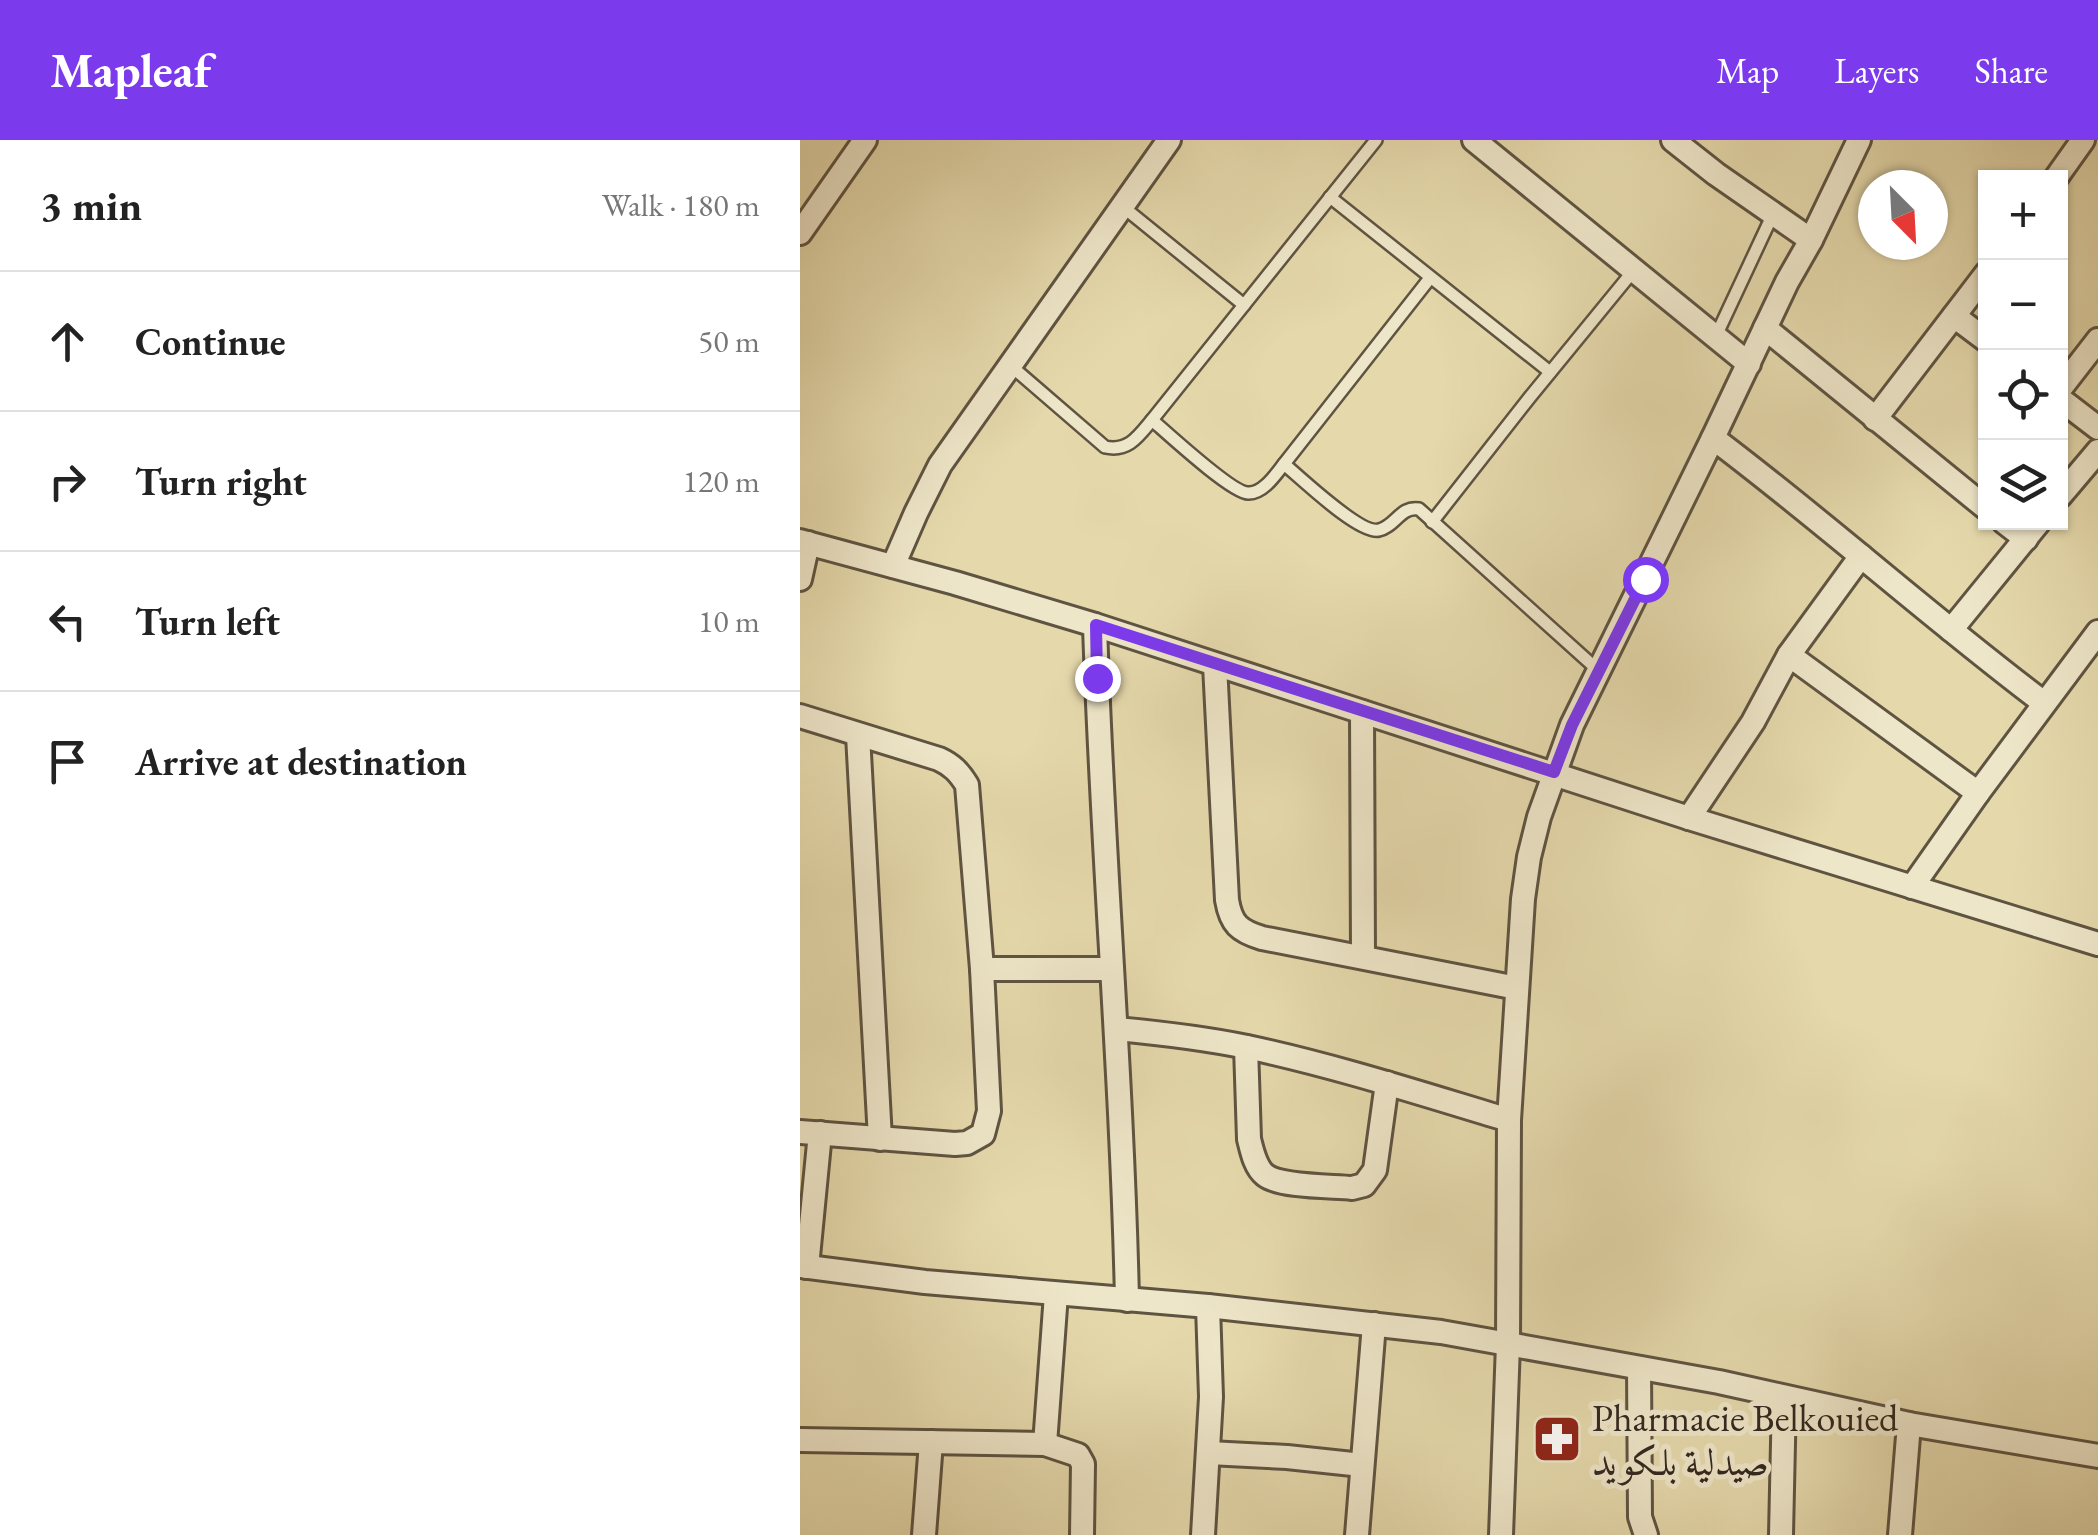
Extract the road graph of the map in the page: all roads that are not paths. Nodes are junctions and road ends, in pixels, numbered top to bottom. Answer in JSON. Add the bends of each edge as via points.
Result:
{"nodes":[{"id":1,"x":864,"y":140,"type":"edge"},
{"id":2,"x":1169,"y":140,"type":"edge"},
{"id":3,"x":1376,"y":140,"type":"edge"},
{"id":4,"x":1474,"y":140,"type":"edge"},
{"id":5,"x":1673,"y":140,"type":"edge"},
{"id":6,"x":1859,"y":140,"type":"edge"},
{"id":7,"x":2076,"y":142,"type":"edge"},
{"id":8,"x":2060,"y":170,"type":"edge"},
{"id":9,"x":1330,"y":197,"type":"junction"},
{"id":10,"x":1122,"y":206,"type":"junction"},
{"id":11,"x":1773,"y":214,"type":"junction"},
{"id":12,"x":800,"y":233,"type":"edge"},
{"id":13,"x":1811,"y":240,"type":"junction"},
{"id":14,"x":1634,"y":270,"type":"junction"},
{"id":15,"x":1430,"y":278,"type":"junction"},
{"id":16,"x":1978,"y":284,"type":"edge"},
{"id":17,"x":1244,"y":304,"type":"junction"},
{"id":18,"x":1954,"y":316,"type":"junction"},
{"id":19,"x":1764,"y":328,"type":"junction"},
{"id":20,"x":1978,"y":334,"type":"edge"},
{"id":21,"x":1716,"y":336,"type":"junction"},
{"id":22,"x":2098,"y":340,"type":"edge"},
{"id":23,"x":1010,"y":364,"type":"junction"},
{"id":24,"x":1749,"y":364,"type":"junction"},
{"id":25,"x":1550,"y":372,"type":"junction"},
{"id":26,"x":2068,"y":379,"type":"edge"},
{"id":27,"x":2068,"y":405,"type":"edge"},
{"id":28,"x":1875,"y":419,"type":"junction"},
{"id":29,"x":1152,"y":420,"type":"junction"},
{"id":30,"x":2098,"y":428,"type":"edge"},
{"id":31,"x":1714,"y":438,"type":"junction"},
{"id":32,"x":2098,"y":450,"type":"edge"},
{"id":33,"x":1284,"y":464,"type":"junction"},
{"id":34,"x":2068,"y":486,"type":"edge"},
{"id":35,"x":1978,"y":502,"type":"edge"},
{"id":36,"x":1432,"y":522,"type":"junction"},
{"id":37,"x":2032,"y":530,"type":"edge"},
{"id":38,"x":804,"y":542,"type":"edge"},
{"id":39,"x":1862,"y":556,"type":"junction"},
{"id":40,"x":893,"y":566,"type":"junction"},
{"id":41,"x":800,"y":579,"type":"edge"},
{"id":42,"x":1096,"y":625,"type":"junction"},
{"id":43,"x":1951,"y":630,"type":"junction"},
{"id":44,"x":2098,"y":632,"type":"edge"},
{"id":45,"x":1788,"y":655,"type":"junction"},
{"id":46,"x":1214,"y":665,"type":"junction"},
{"id":47,"x":1599,"y":672,"type":"junction"},
{"id":48,"x":2044,"y":703,"type":"junction"},
{"id":49,"x":1362,"y":712,"type":"junction"},
{"id":50,"x":800,"y":716,"type":"edge"},
{"id":51,"x":858,"y":736,"type":"junction"},
{"id":52,"x":1554,"y":772,"type":"junction"},
{"id":53,"x":1978,"y":793,"type":"junction"},
{"id":54,"x":1689,"y":818,"type":"junction"},
{"id":55,"x":1912,"y":887,"type":"junction"},
{"id":56,"x":2098,"y":944,"type":"edge"},
{"id":57,"x":1363,"y":956,"type":"junction"},
{"id":58,"x":982,"y":968,"type":"junction"},
{"id":59,"x":1112,"y":969,"type":"junction"},
{"id":60,"x":1517,"y":988,"type":"junction"},
{"id":61,"x":1116,"y":1029,"type":"junction"},
{"id":62,"x":1246,"y":1047,"type":"junction"},
{"id":63,"x":1387,"y":1083,"type":"junction"},
{"id":64,"x":1509,"y":1120,"type":"junction"},
{"id":65,"x":810,"y":1133,"type":"edge"},
{"id":66,"x":880,"y":1139,"type":"junction"},
{"id":67,"x":804,"y":1267,"type":"edge"},
{"id":68,"x":1056,"y":1294,"type":"junction"},
{"id":69,"x":1127,"y":1300,"type":"junction"},
{"id":70,"x":1208,"y":1306,"type":"junction"},
{"id":71,"x":1374,"y":1324,"type":"junction"},
{"id":72,"x":1508,"y":1344,"type":"junction"},
{"id":73,"x":1639,"y":1368,"type":"junction"},
{"id":74,"x":1784,"y":1397,"type":"junction"},
{"id":75,"x":1909,"y":1424,"type":"junction"},
{"id":76,"x":800,"y":1440,"type":"edge"},
{"id":77,"x":931,"y":1442,"type":"junction"},
{"id":78,"x":1046,"y":1444,"type":"junction"},
{"id":79,"x":1208,"y":1453,"type":"junction"},
{"id":80,"x":2098,"y":1456,"type":"edge"},
{"id":81,"x":1362,"y":1465,"type":"junction"},
{"id":82,"x":924,"y":1535,"type":"edge"},
{"id":83,"x":1082,"y":1535,"type":"edge"},
{"id":84,"x":1203,"y":1535,"type":"edge"},
{"id":85,"x":1358,"y":1535,"type":"edge"},
{"id":86,"x":1501,"y":1535,"type":"edge"},
{"id":87,"x":1646,"y":1535,"type":"edge"},
{"id":88,"x":1781,"y":1535,"type":"edge"},
{"id":89,"x":1900,"y":1535,"type":"edge"}],
"edges":[{"from":1,"to":12,"type":"street"},
{"from":2,"to":10,"type":"street"},
{"from":3,"to":9,"type":"lane"},
{"from":4,"to":14,"type":"street"},
{"from":5,"to":11,"type":"street"},
{"from":6,"to":13,"type":"street"},
{"from":7,"to":8,"type":"street"},
{"from":9,"to":15,"type":"lane"},
{"from":9,"to":17,"type":"lane"},
{"from":10,"to":17,"type":"lane"},
{"from":10,"to":23,"type":"street"},
{"from":11,"to":13,"type":"street"},
{"from":11,"to":21,"type":"lane"},
{"from":13,"to":19,"type":"street"},
{"from":14,"to":21,"type":"street"},
{"from":14,"to":25,"type":"lane"},
{"from":15,"to":25,"type":"lane"},
{"from":15,"to":33,"type":"lane"},
{"from":16,"to":18,"type":"street"},
{"from":17,"to":29,"type":"lane"},
{"from":18,"to":20,"type":"street"},
{"from":18,"to":28,"type":"street"},
{"from":19,"to":24,"type":"street"},
{"from":19,"to":28,"type":"street"},
{"from":21,"to":24,"type":"street"},
{"from":22,"to":26,"type":"street"},
{"from":23,"to":29,"type":"lane","via":[[1105,447],[1127,447]]},
{"from":23,"to":40,"type":"street","via":[[940,466]]},
{"from":24,"to":31,"type":"street"},
{"from":25,"to":36,"type":"lane"},
{"from":27,"to":30,"type":"street"},
{"from":28,"to":35,"type":"street"},
{"from":29,"to":33,"type":"lane","via":[[1250,494]]},
{"from":31,"to":39,"type":"street"},
{"from":31,"to":47,"type":"street"},
{"from":32,"to":34,"type":"street"},
{"from":33,"to":36,"type":"lane","via":[[1366,530],[1381,530],[1414,508]]},
{"from":36,"to":47,"type":"lane"},
{"from":37,"to":43,"type":"street"},
{"from":38,"to":40,"type":"street"},
{"from":38,"to":41,"type":"street"},
{"from":39,"to":43,"type":"street"},
{"from":39,"to":45,"type":"street"},
{"from":40,"to":42,"type":"street"},
{"from":42,"to":46,"type":"street"},
{"from":42,"to":59,"type":"street"},
{"from":43,"to":48,"type":"street"},
{"from":44,"to":48,"type":"street"},
{"from":45,"to":53,"type":"street"},
{"from":45,"to":54,"type":"street"},
{"from":46,"to":49,"type":"street"},
{"from":46,"to":57,"type":"street","via":[[1229,916],[1262,938]]},
{"from":47,"to":52,"type":"street"},
{"from":48,"to":53,"type":"street"},
{"from":49,"to":52,"type":"street"},
{"from":49,"to":57,"type":"street"},
{"from":50,"to":51,"type":"street"},
{"from":51,"to":58,"type":"street","via":[[939,758],[960,773]]},
{"from":51,"to":66,"type":"street"},
{"from":52,"to":54,"type":"street"},
{"from":52,"to":60,"type":"street","via":[[1529,858]]},
{"from":53,"to":55,"type":"street"},
{"from":54,"to":55,"type":"street"},
{"from":55,"to":56,"type":"street"},
{"from":57,"to":60,"type":"street"},
{"from":58,"to":59,"type":"street"},
{"from":58,"to":66,"type":"street","via":[[989,1111],[983,1134],[955,1144]]},
{"from":59,"to":61,"type":"street"},
{"from":60,"to":64,"type":"street"},
{"from":61,"to":62,"type":"street"},
{"from":61,"to":69,"type":"street"},
{"from":62,"to":63,"type":"street"},
{"from":62,"to":63,"type":"street","via":[[1252,1154],[1266,1176],[1278,1181],[1364,1185],[1375,1170]]},
{"from":63,"to":64,"type":"street"},
{"from":64,"to":72,"type":"street"},
{"from":65,"to":66,"type":"street"},
{"from":65,"to":67,"type":"street"},
{"from":67,"to":68,"type":"street"},
{"from":68,"to":69,"type":"street"},
{"from":68,"to":78,"type":"street"},
{"from":69,"to":70,"type":"street"},
{"from":70,"to":71,"type":"street"},
{"from":70,"to":79,"type":"street"},
{"from":71,"to":72,"type":"street"},
{"from":71,"to":81,"type":"street"},
{"from":72,"to":73,"type":"street"},
{"from":72,"to":86,"type":"street"},
{"from":73,"to":74,"type":"street"},
{"from":73,"to":87,"type":"street","via":[[1640,1517]]},
{"from":74,"to":75,"type":"street"},
{"from":74,"to":88,"type":"street"},
{"from":75,"to":80,"type":"street"},
{"from":75,"to":89,"type":"street"},
{"from":76,"to":77,"type":"street"},
{"from":77,"to":78,"type":"street"},
{"from":77,"to":82,"type":"street"},
{"from":78,"to":83,"type":"street","via":[[1078,1455],[1083,1464]]},
{"from":79,"to":81,"type":"street"},
{"from":79,"to":84,"type":"street"},
{"from":81,"to":85,"type":"street"}]}
